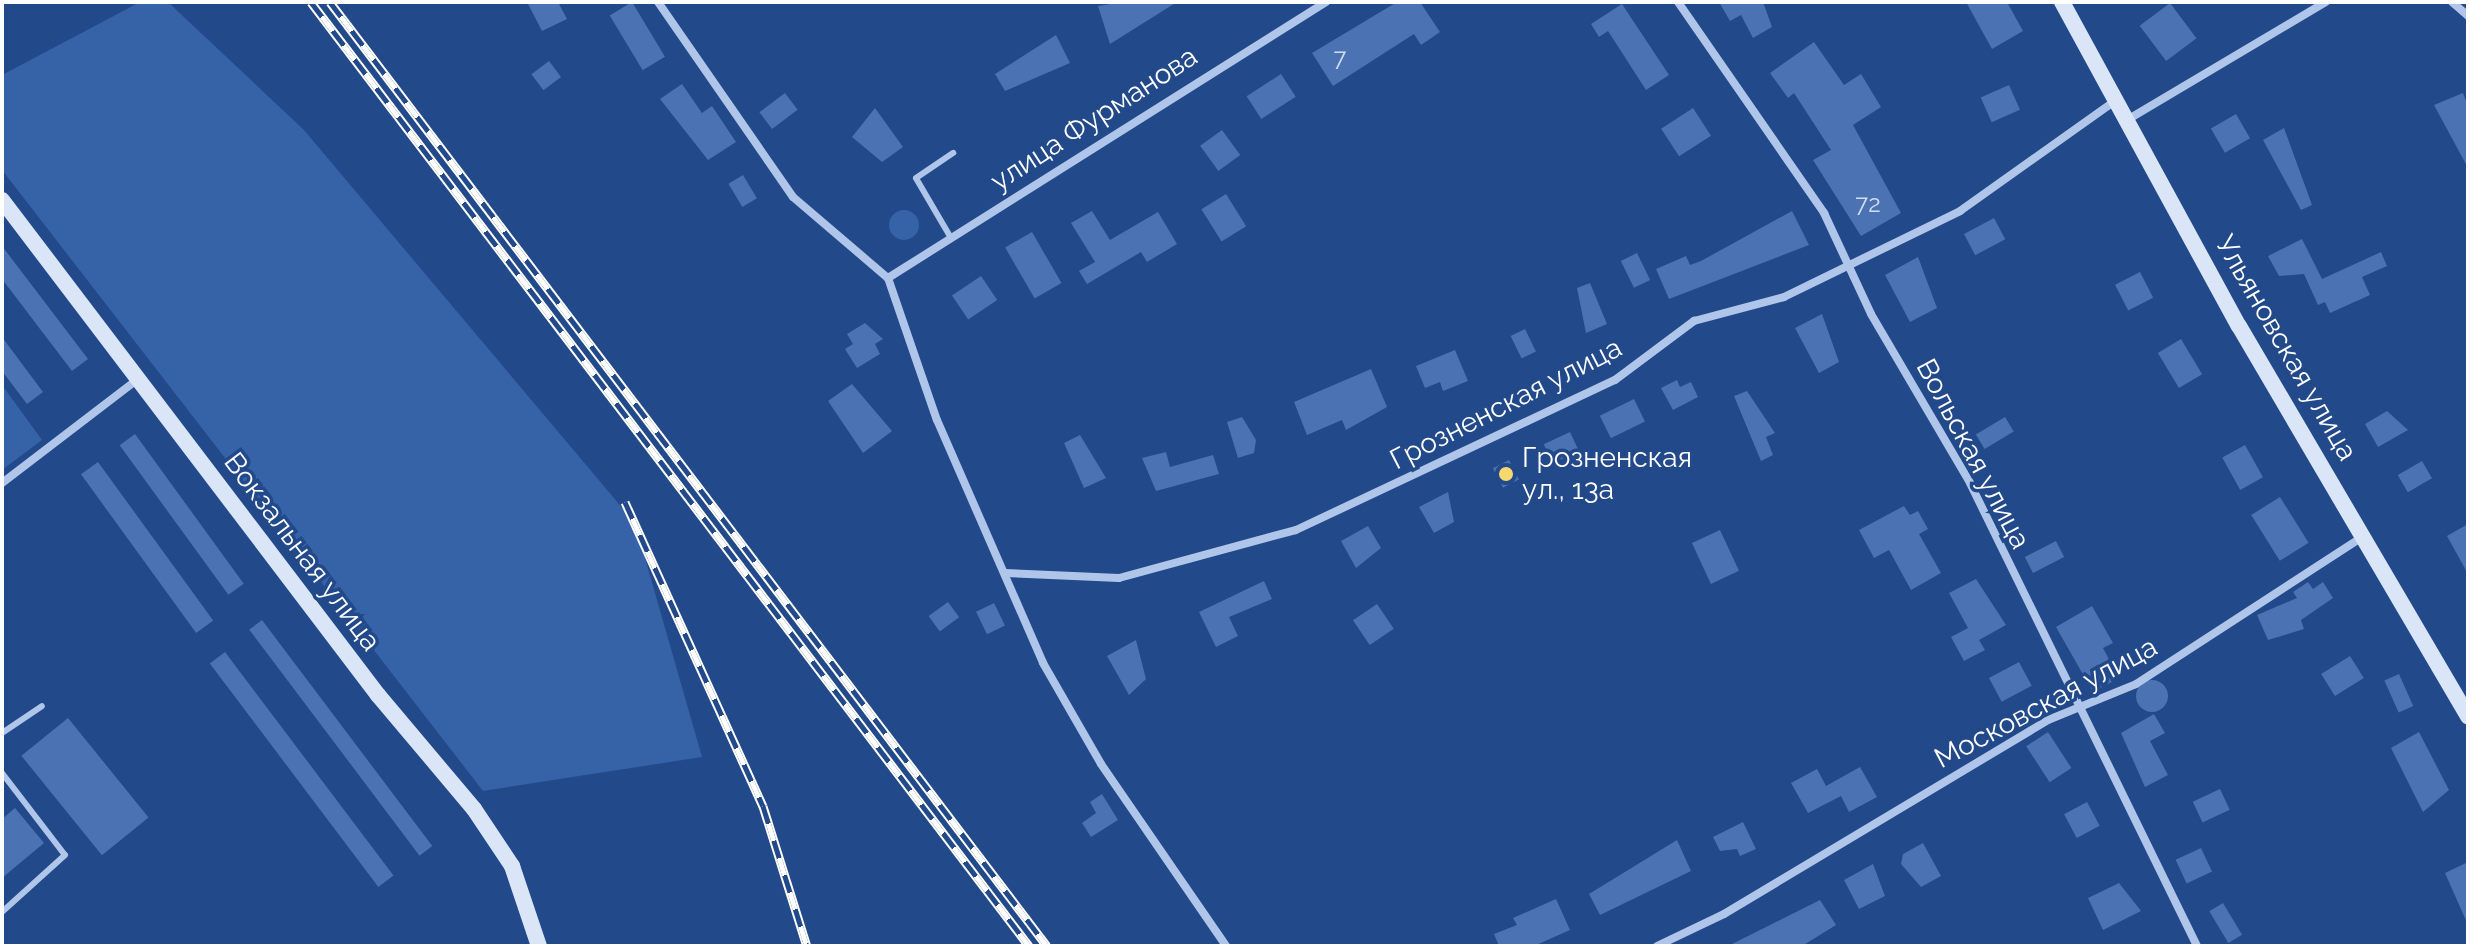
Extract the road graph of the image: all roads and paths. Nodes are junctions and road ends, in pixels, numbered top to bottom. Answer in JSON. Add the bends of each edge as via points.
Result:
{"nodes":[{"id":1,"x":658,"y":2,"type":"edge"},
{"id":2,"x":1326,"y":2,"type":"edge"},
{"id":3,"x":1678,"y":2,"type":"edge"},
{"id":4,"x":2062,"y":2,"type":"edge"},
{"id":5,"x":2326,"y":2,"type":"edge"},
{"id":6,"x":2452,"y":2,"type":"edge"},
{"id":7,"x":2468,"y":16,"type":"edge"},
{"id":8,"x":2115,"y":101,"type":"junction"},
{"id":9,"x":2127,"y":120,"type":"junction"},
{"id":10,"x":953,"y":153,"type":"dead end"},
{"id":11,"x":2,"y":200,"type":"edge"},
{"id":12,"x":951,"y":238,"type":"junction"},
{"id":13,"x":1852,"y":264,"type":"junction"},
{"id":14,"x":888,"y":278,"type":"junction"},
{"id":15,"x":138,"y":379,"type":"junction"},
{"id":16,"x":2,"y":483,"type":"edge"},
{"id":17,"x":2366,"y":534,"type":"junction"},
{"id":18,"x":1005,"y":573,"type":"junction"},
{"id":19,"x":42,"y":706,"type":"dead end"},
{"id":20,"x":2075,"y":711,"type":"junction"},
{"id":21,"x":2468,"y":717,"type":"edge"},
{"id":22,"x":2,"y":733,"type":"edge"},
{"id":23,"x":2,"y":773,"type":"edge"},
{"id":24,"x":2,"y":912,"type":"edge"},
{"id":25,"x":539,"y":946,"type":"edge"},
{"id":26,"x":1226,"y":946,"type":"edge"},
{"id":27,"x":1657,"y":946,"type":"edge"},
{"id":28,"x":2197,"y":946,"type":"edge"}],
"edges":[{"from":1,"to":14,"type":"street","via":[[793,197]]},
{"from":2,"to":12,"type":"street","name":"улица Фурманова"},
{"from":3,"to":13,"type":"street","name":"Вольская улица"},
{"from":4,"to":8,"type":"street","name":"Ульяновская улица"},
{"from":5,"to":9,"type":"street"},
{"from":6,"to":7,"type":"street"},
{"from":8,"to":9,"type":"street","name":"Ульяновская улица"},
{"from":8,"to":13,"type":"street","name":"Грозненская улица","via":[[1960,211]]},
{"from":9,"to":17,"type":"street","name":"Ульяновская улица"},
{"from":10,"to":12,"type":"lane","via":[[916,178]]},
{"from":11,"to":15,"type":"street","name":"Вокзальная улица"},
{"from":12,"to":14,"type":"street","name":"улица Фурманова"},
{"from":13,"to":18,"type":"street","name":"Грозненская улица","via":[[1784,297],[1694,321],[1615,380],[1296,530],[1119,578]]},
{"from":13,"to":20,"type":"street","name":"Вольская улица","via":[[1871,314],[1970,483]]},
{"from":14,"to":18,"type":"street","via":[[937,420]]},
{"from":15,"to":16,"type":"street"},
{"from":15,"to":25,"type":"street","name":"Вокзальная улица","via":[[474,809],[512,866]]},
{"from":17,"to":20,"type":"street","name":"Московская улица","via":[[2136,684]]},
{"from":17,"to":21,"type":"street","name":"Ульяновская улица"},
{"from":18,"to":26,"type":"street","via":[[1043,663],[1101,764]]},
{"from":19,"to":22,"type":"lane"},
{"from":20,"to":27,"type":"street","name":"Московская улица"},
{"from":20,"to":28,"type":"street","name":"Вольская улица"},
{"from":23,"to":24,"type":"lane","via":[[65,855],[48,878]]}]}
